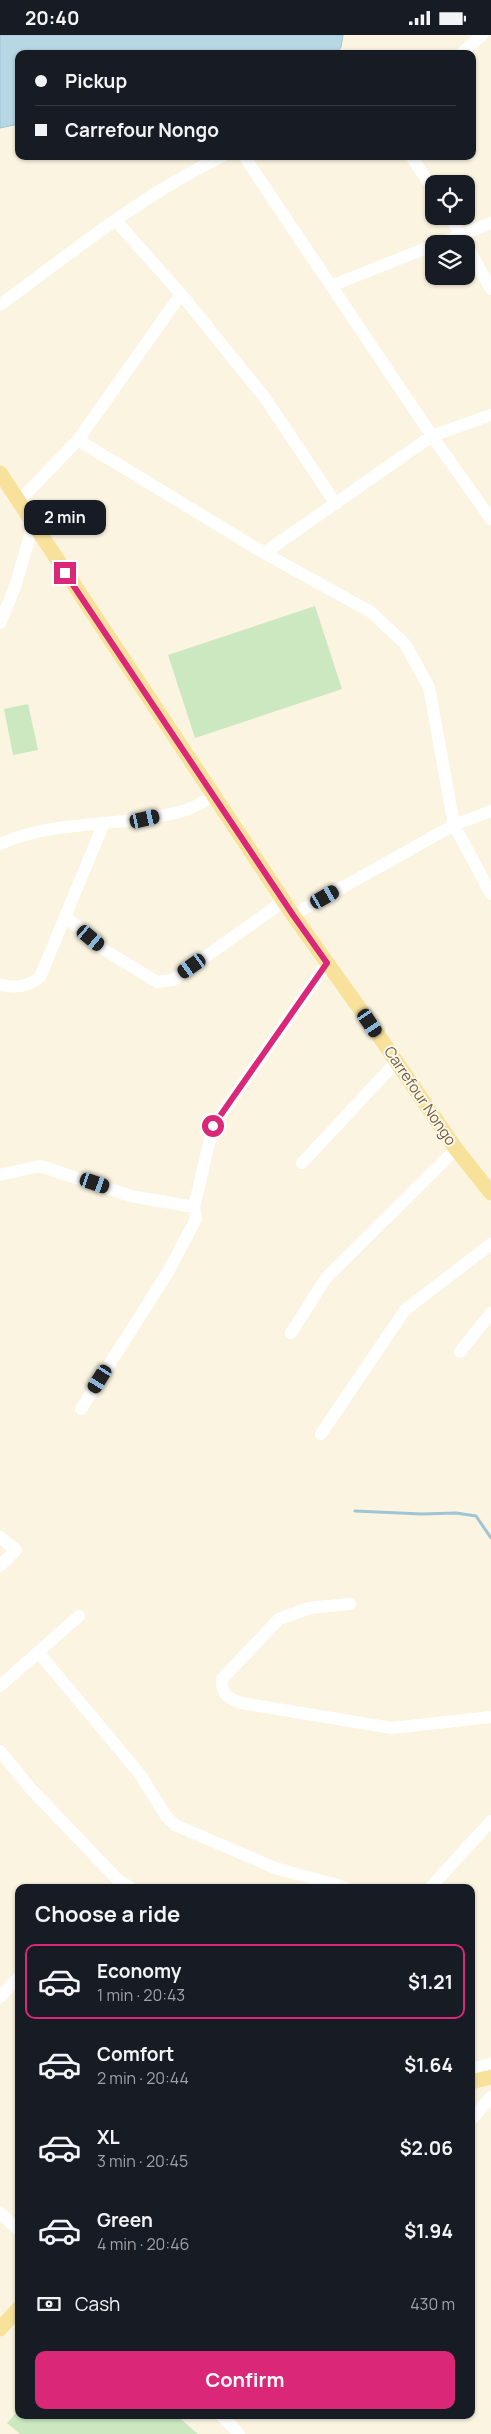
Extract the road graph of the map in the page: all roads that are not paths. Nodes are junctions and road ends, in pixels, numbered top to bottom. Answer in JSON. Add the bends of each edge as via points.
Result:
{"nodes":[{"id":1,"x":482,"y":35,"type":"edge"},
{"id":2,"x":465,"y":50,"type":"edge"},
{"id":3,"x":215,"y":160,"type":"edge"},
{"id":4,"x":247,"y":160,"type":"edge"},
{"id":5,"x":414,"y":160,"type":"edge"},
{"id":6,"x":425,"y":177,"type":"edge"},
{"id":7,"x":116,"y":221,"type":"junction"},
{"id":8,"x":491,"y":223,"type":"edge"},
{"id":9,"x":456,"y":225,"type":"edge"},
{"id":10,"x":461,"y":234,"type":"junction"},
{"id":11,"x":425,"y":249,"type":"edge"},
{"id":12,"x":331,"y":286,"type":"junction"},
{"id":13,"x":491,"y":289,"type":"edge"},
{"id":14,"x":181,"y":294,"type":"junction"},
{"id":15,"x":0,"y":305,"type":"edge"},
{"id":16,"x":491,"y":415,"type":"edge"},
{"id":17,"x":432,"y":435,"type":"junction"},
{"id":18,"x":78,"y":440,"type":"junction"},
{"id":19,"x":0,"y":473,"type":"edge"},
{"id":20,"x":19,"y":501,"type":"junction"},
{"id":21,"x":336,"y":504,"type":"junction"},
{"id":22,"x":491,"y":519,"type":"edge"},
{"id":23,"x":33,"y":525,"type":"junction"},
{"id":24,"x":264,"y":553,"type":"junction"},
{"id":25,"x":1,"y":617,"type":"edge"},
{"id":26,"x":214,"y":796,"type":"junction"},
{"id":27,"x":491,"y":811,"type":"edge"},
{"id":28,"x":104,"y":823,"type":"junction"},
{"id":29,"x":454,"y":825,"type":"junction"},
{"id":30,"x":0,"y":844,"type":"edge"},
{"id":31,"x":491,"y":894,"type":"edge"},
{"id":32,"x":284,"y":901,"type":"junction"},
{"id":33,"x":293,"y":915,"type":"junction"},
{"id":34,"x":66,"y":917,"type":"junction"},
{"id":35,"x":327,"y":963,"type":"junction"},
{"id":36,"x":0,"y":985,"type":"edge"},
{"id":37,"x":396,"y":1062,"type":"junction"},
{"id":38,"x":456,"y":1149,"type":"junction"},
{"id":39,"x":302,"y":1163,"type":"dead end"},
{"id":40,"x":0,"y":1175,"type":"edge"},
{"id":41,"x":491,"y":1193,"type":"edge"},
{"id":42,"x":194,"y":1207,"type":"junction"},
{"id":43,"x":491,"y":1244,"type":"edge"},
{"id":44,"x":491,"y":1313,"type":"edge"},
{"id":45,"x":290,"y":1333,"type":"dead end"},
{"id":46,"x":460,"y":1353,"type":"dead end"},
{"id":47,"x":81,"y":1409,"type":"dead end"},
{"id":48,"x":321,"y":1434,"type":"dead end"},
{"id":49,"x":0,"y":1537,"type":"edge"},
{"id":50,"x":0,"y":1566,"type":"edge"},
{"id":51,"x":350,"y":1604,"type":"dead end"},
{"id":52,"x":79,"y":1616,"type":"dead end"},
{"id":53,"x":38,"y":1652,"type":"junction"},
{"id":54,"x":0,"y":1686,"type":"edge"},
{"id":55,"x":491,"y":1717,"type":"edge"},
{"id":56,"x":0,"y":1751,"type":"edge"},
{"id":57,"x":491,"y":1821,"type":"edge"},
{"id":58,"x":115,"y":1884,"type":"edge"},
{"id":59,"x":333,"y":1884,"type":"edge"},
{"id":60,"x":434,"y":1884,"type":"edge"},
{"id":61,"x":15,"y":1981,"type":"edge"},
{"id":62,"x":0,"y":1997,"type":"edge"},
{"id":63,"x":491,"y":2064,"type":"edge"},
{"id":64,"x":475,"y":2068,"type":"edge"},
{"id":65,"x":491,"y":2077,"type":"edge"},
{"id":66,"x":475,"y":2081,"type":"edge"},
{"id":67,"x":491,"y":2097,"type":"edge"},
{"id":68,"x":475,"y":2115,"type":"edge"},
{"id":69,"x":0,"y":2213,"type":"edge"},
{"id":70,"x":15,"y":2226,"type":"edge"},
{"id":71,"x":15,"y":2312,"type":"edge"},
{"id":72,"x":0,"y":2329,"type":"edge"},
{"id":73,"x":230,"y":2419,"type":"edge"},
{"id":74,"x":239,"y":2434,"type":"edge"}],
"edges":[{"from":1,"to":2,"type":"street"},
{"from":3,"to":7,"type":"street"},
{"from":4,"to":12,"type":"street"},
{"from":5,"to":6,"type":"street"},
{"from":7,"to":14,"type":"street"},
{"from":7,"to":15,"type":"street"},
{"from":8,"to":10,"type":"street"},
{"from":9,"to":10,"type":"street"},
{"from":10,"to":13,"type":"street"},
{"from":11,"to":12,"type":"street"},
{"from":12,"to":17,"type":"street"},
{"from":14,"to":18,"type":"street"},
{"from":14,"to":21,"type":"street","via":[[264,398]]},
{"from":16,"to":17,"type":"street"},
{"from":17,"to":21,"type":"street"},
{"from":17,"to":22,"type":"street"},
{"from":18,"to":20,"type":"street"},
{"from":18,"to":24,"type":"street"},
{"from":19,"to":20,"type":"main road","name":"Carrefour Nongo"},
{"from":20,"to":23,"type":"main road","name":"Carrefour Nongo"},
{"from":21,"to":24,"type":"street"},
{"from":23,"to":25,"type":"street","via":[[15,587]]},
{"from":23,"to":26,"type":"main road","name":"Carrefour Nongo"},
{"from":24,"to":29,"type":"street","via":[[372,612],[405,644],[429,687]]},
{"from":26,"to":28,"type":"street","via":[[187,809],[145,819]]},
{"from":26,"to":32,"type":"main road","name":"Carrefour Nongo"},
{"from":27,"to":29,"type":"street"},
{"from":28,"to":30,"type":"street","via":[[51,830]]},
{"from":28,"to":34,"type":"street"},
{"from":29,"to":31,"type":"street"},
{"from":29,"to":33,"type":"street"},
{"from":32,"to":33,"type":"main road","name":"Carrefour Nongo"},
{"from":32,"to":34,"type":"street","via":[[173,980],[162,983],[103,949]]},
{"from":33,"to":35,"type":"main road","name":"Carrefour Nongo"},
{"from":34,"to":36,"type":"street","via":[[40,977],[22,987]]},
{"from":35,"to":37,"type":"main road","name":"Carrefour Nongo"},
{"from":35,"to":42,"type":"street","via":[[213,1126]]},
{"from":37,"to":38,"type":"main road","name":"Carrefour Nongo"},
{"from":37,"to":39,"type":"street"},
{"from":38,"to":41,"type":"main road","name":"Carrefour Nongo"},
{"from":38,"to":45,"type":"street","via":[[326,1278]]},
{"from":40,"to":42,"type":"street","via":[[40,1166],[131,1196]]},
{"from":42,"to":47,"type":"street","via":[[196,1219],[168,1272]]},
{"from":43,"to":48,"type":"street","via":[[405,1310]]},
{"from":44,"to":46,"type":"street"},
{"from":49,"to":50,"type":"street","via":[[16,1550]]},
{"from":51,"to":55,"type":"street","via":[[309,1608],[279,1619],[222,1679],[222,1689],[227,1697],[241,1703],[392,1728]]},
{"from":52,"to":53,"type":"street"},
{"from":53,"to":54,"type":"street"},
{"from":53,"to":59,"type":"street","via":[[139,1773],[166,1816],[176,1825],[275,1868]]},
{"from":56,"to":58,"type":"street"},
{"from":57,"to":60,"type":"street"},
{"from":61,"to":62,"type":"street"},
{"from":63,"to":64,"type":"street"},
{"from":65,"to":66,"type":"main road"},
{"from":67,"to":68,"type":"street"},
{"from":69,"to":70,"type":"street"},
{"from":71,"to":72,"type":"main road"},
{"from":73,"to":74,"type":"street"}]}
